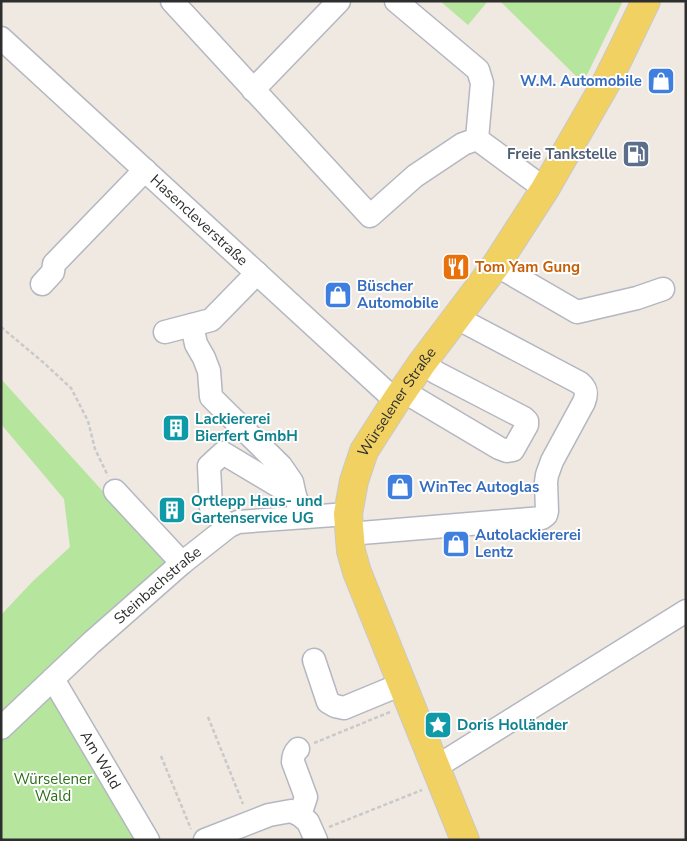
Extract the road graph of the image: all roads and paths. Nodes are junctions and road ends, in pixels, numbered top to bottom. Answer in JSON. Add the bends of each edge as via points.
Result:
{"nodes":[{"id":1,"x":172,"y":1,"type":"edge"},
{"id":2,"x":338,"y":1,"type":"edge"},
{"id":3,"x":396,"y":1,"type":"edge"},
{"id":4,"x":640,"y":9,"type":"edge"},
{"id":5,"x":1,"y":38,"type":"edge"},
{"id":6,"x":253,"y":90,"type":"junction"},
{"id":7,"x":477,"y":139,"type":"junction"},
{"id":8,"x":145,"y":170,"type":"junction"},
{"id":9,"x":544,"y":189,"type":"junction"},
{"id":10,"x":496,"y":264,"type":"junction"},
{"id":11,"x":257,"y":273,"type":"junction"},
{"id":12,"x":42,"y":284,"type":"dead end"},
{"id":13,"x":663,"y":289,"type":"dead end"},
{"id":14,"x":457,"y":318,"type":"junction"},
{"id":15,"x":192,"y":325,"type":"junction"},
{"id":16,"x":1,"y":327,"type":"edge"},
{"id":17,"x":165,"y":332,"type":"dead end"},
{"id":18,"x":422,"y":363,"type":"junction"},
{"id":19,"x":399,"y":396,"type":"junction"},
{"id":20,"x":115,"y":490,"type":"joint"},
{"id":21,"x":294,"y":496,"type":"junction"},
{"id":22,"x":303,"y":517,"type":"junction"},
{"id":23,"x":348,"y":524,"type":"junction"},
{"id":24,"x":228,"y":526,"type":"junction"},
{"id":25,"x":182,"y":563,"type":"junction"},
{"id":26,"x":686,"y":612,"type":"edge"},
{"id":27,"x":314,"y":660,"type":"dead end"},
{"id":28,"x":53,"y":679,"type":"junction"},
{"id":29,"x":402,"y":684,"type":"junction"},
{"id":30,"x":386,"y":713,"type":"dead end"},
{"id":31,"x":208,"y":717,"type":"dead end"},
{"id":32,"x":1,"y":728,"type":"edge"},
{"id":33,"x":306,"y":745,"type":"joint"},
{"id":34,"x":161,"y":756,"type":"dead end"},
{"id":35,"x":436,"y":767,"type":"junction"},
{"id":36,"x":416,"y":792,"type":"dead end"},
{"id":37,"x":300,"y":815,"type":"junction"},
{"id":38,"x":251,"y":822,"type":"junction"},
{"id":39,"x":334,"y":825,"type":"dead end"},
{"id":40,"x":198,"y":836,"type":"edge"},
{"id":41,"x":148,"y":840,"type":"edge"},
{"id":42,"x":316,"y":840,"type":"edge"},
{"id":43,"x":465,"y":840,"type":"edge"}],
"edges":[{"from":1,"to":6,"type":"street"},
{"from":2,"to":6,"type":"street"},
{"from":3,"to":7,"type":"street","via":[[478,70],[482,83]]},
{"from":4,"to":9,"type":"main road","name":"Würselener Straße","via":[[606,83]]},
{"from":5,"to":8,"type":"street","name":"Hasencleverstraße"},
{"from":6,"to":7,"type":"street","via":[[370,216],[416,176],[463,144]]},
{"from":7,"to":9,"type":"street"},
{"from":8,"to":11,"type":"street","name":"Hasencleverstraße"},
{"from":8,"to":12,"type":"street","via":[[54,264],[53,272]]},
{"from":9,"to":10,"type":"main road","name":"Würselener Straße"},
{"from":10,"to":13,"type":"street","via":[[576,312]]},
{"from":10,"to":14,"type":"main road","name":"Würselener Straße"},
{"from":11,"to":15,"type":"street","via":[[211,320]]},
{"from":11,"to":19,"type":"street","name":"Hasencleverstraße"},
{"from":14,"to":18,"type":"main road","name":"Würselener Straße"},
{"from":14,"to":23,"type":"street","name":"Steinbachstraße","via":[[585,387],[584,402],[547,475],[546,515],[542,518]]},
{"from":15,"to":17,"type":"street"},
{"from":15,"to":21,"type":"street","via":[[196,344],[209,371],[212,396],[281,466],[292,482]]},
{"from":16,"to":20,"type":"path","via":[[72,388],[88,421],[95,449]]},
{"from":18,"to":19,"type":"main road","name":"Würselener Straße"},
{"from":18,"to":19,"type":"street","name":"Hasencleverstraße","via":[[437,374],[524,418],[527,425],[513,450],[499,448]]},
{"from":19,"to":23,"type":"main road","name":"Würselener Straße","via":[[364,452],[354,481]]},
{"from":20,"to":25,"type":"street"},
{"from":21,"to":22,"type":"street"},
{"from":21,"to":24,"type":"street","via":[[223,452],[209,466],[211,508]]},
{"from":22,"to":23,"type":"street","name":"Steinbachstraße"},
{"from":22,"to":24,"type":"street","name":"Steinbachstraße","via":[[238,522]]},
{"from":23,"to":29,"type":"main road","name":"Würselener Straße","via":[[351,551],[358,572]]},
{"from":24,"to":25,"type":"street","name":"Steinbachstraße"},
{"from":25,"to":28,"type":"street","name":"Steinbachstraße"},
{"from":26,"to":35,"type":"street"},
{"from":27,"to":29,"type":"street","via":[[328,702],[335,706],[344,708]]},
{"from":28,"to":32,"type":"street","name":"Steinbachstraße"},
{"from":28,"to":41,"type":"street","name":"Am Wald"},
{"from":29,"to":35,"type":"main road","name":"Würselener Straße"},
{"from":30,"to":33,"type":"path"},
{"from":31,"to":38,"type":"path"},
{"from":33,"to":37,"type":"street","via":[[295,751],[293,757],[306,798]]},
{"from":34,"to":40,"type":"path"},
{"from":35,"to":43,"type":"main road","name":"Würselener Straße"},
{"from":36,"to":39,"type":"path"},
{"from":37,"to":38,"type":"street","via":[[291,811],[281,812]]},
{"from":37,"to":42,"type":"street","via":[[308,822]]},
{"from":38,"to":40,"type":"street"}]}
